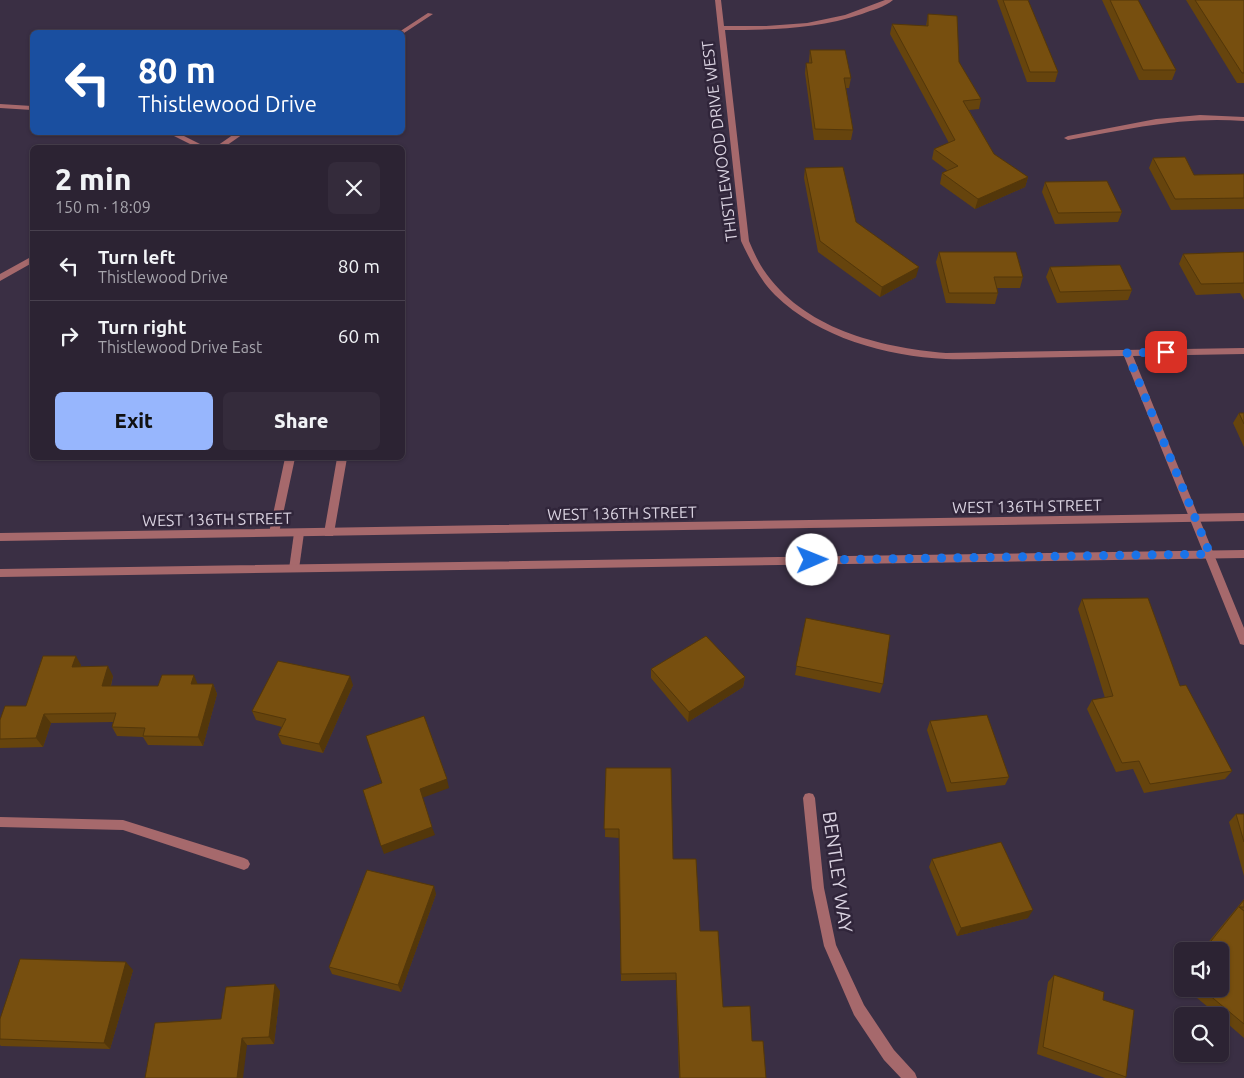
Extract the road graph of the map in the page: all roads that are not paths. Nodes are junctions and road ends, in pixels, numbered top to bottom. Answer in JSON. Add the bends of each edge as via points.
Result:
{"nodes":[{"id":1,"x":718,"y":0,"type":"edge"},
{"id":2,"x":890,"y":0,"type":"edge"},
{"id":3,"x":430,"y":14,"type":"dead end"},
{"id":4,"x":721,"y":28,"type":"junction"},
{"id":5,"x":405,"y":30,"type":"edge"},
{"id":6,"x":0,"y":106,"type":"edge"},
{"id":7,"x":30,"y":108,"type":"edge"},
{"id":8,"x":1244,"y":119,"type":"edge"},
{"id":9,"x":177,"y":135,"type":"edge"},
{"id":10,"x":239,"y":135,"type":"edge"},
{"id":11,"x":1068,"y":138,"type":"dead end"},
{"id":12,"x":198,"y":145,"type":"edge"},
{"id":13,"x":221,"y":145,"type":"edge"},
{"id":14,"x":30,"y":261,"type":"edge"},
{"id":15,"x":0,"y":278,"type":"edge"},
{"id":16,"x":1244,"y":352,"type":"edge"},
{"id":17,"x":1127,"y":353,"type":"junction"},
{"id":18,"x":290,"y":460,"type":"edge"},
{"id":19,"x":342,"y":460,"type":"edge"},
{"id":20,"x":1244,"y":517,"type":"edge"},
{"id":21,"x":1196,"y":518,"type":"junction"},
{"id":22,"x":329,"y":533,"type":"junction"},
{"id":23,"x":274,"y":534,"type":"junction"},
{"id":24,"x":299,"y":534,"type":"junction"},
{"id":25,"x":0,"y":537,"type":"edge"},
{"id":26,"x":1210,"y":554,"type":"junction"},
{"id":27,"x":1244,"y":554,"type":"edge"},
{"id":28,"x":294,"y":569,"type":"junction"},
{"id":29,"x":0,"y":573,"type":"edge"},
{"id":30,"x":1244,"y":641,"type":"edge"},
{"id":31,"x":809,"y":798,"type":"dead end"},
{"id":32,"x":0,"y":822,"type":"edge"},
{"id":33,"x":244,"y":864,"type":"dead end"},
{"id":34,"x":910,"y":1078,"type":"edge"}],
"edges":[{"from":1,"to":4,"type":"street","name":"THISTLEWOOD DRIVE WEST"},
{"from":2,"to":4,"type":"street","via":[[826,24],[788,28]]},
{"from":3,"to":5,"type":"street"},
{"from":4,"to":17,"type":"street","name":"THISTLEWOOD DRIVE WEST","via":[[745,241],[750,256],[768,284],[800,311],[846,336],[910,354]]},
{"from":6,"to":7,"type":"street"},
{"from":8,"to":11,"type":"street","via":[[1181,117]]},
{"from":9,"to":12,"type":"street"},
{"from":10,"to":13,"type":"street"},
{"from":14,"to":15,"type":"street"},
{"from":16,"to":17,"type":"street","name":"THISTLEWOOD DRIVE WEST"},
{"from":17,"to":21,"type":"street"},
{"from":18,"to":23,"type":"street"},
{"from":19,"to":22,"type":"street"},
{"from":20,"to":21,"type":"street","name":"WEST 136TH STREET"},
{"from":21,"to":22,"type":"street","name":"WEST 136TH STREET"},
{"from":21,"to":26,"type":"street"},
{"from":22,"to":24,"type":"street","name":"WEST 136TH STREET"},
{"from":23,"to":24,"type":"street","name":"WEST 136TH STREET"},
{"from":23,"to":25,"type":"street","name":"WEST 136TH STREET"},
{"from":24,"to":28,"type":"street"},
{"from":26,"to":27,"type":"street"},
{"from":26,"to":28,"type":"street"},
{"from":26,"to":30,"type":"street"},
{"from":28,"to":29,"type":"street"},
{"from":31,"to":34,"type":"street","name":"BENTLEY WAY","via":[[818,888],[830,946],[859,1010]]},
{"from":32,"to":33,"type":"street","via":[[123,825]]}]}
